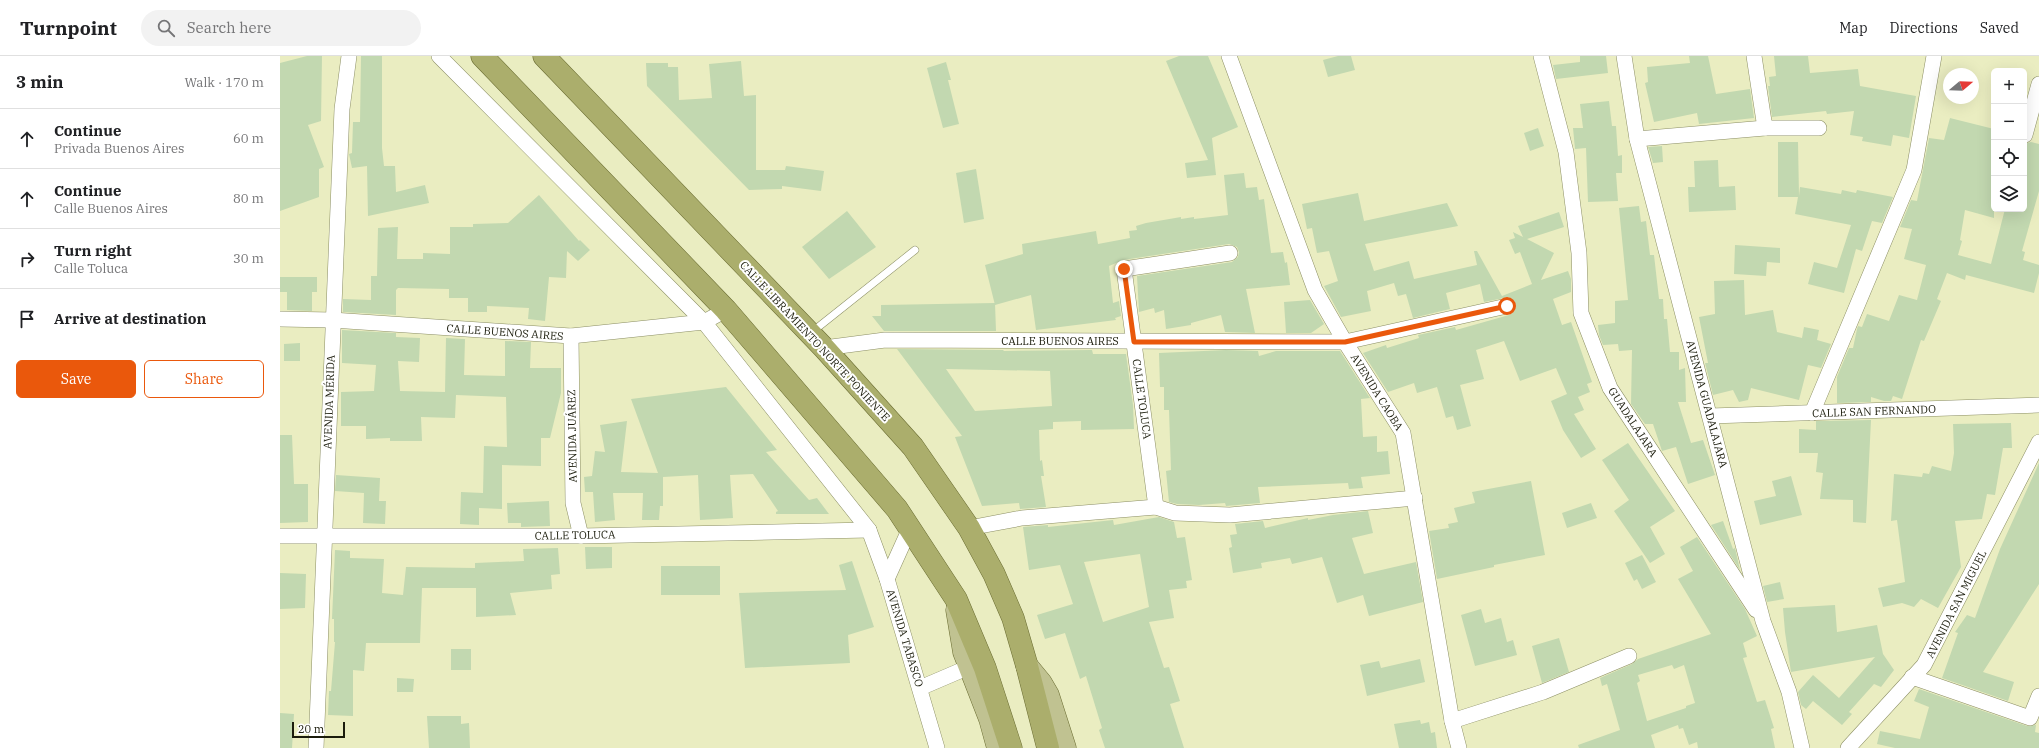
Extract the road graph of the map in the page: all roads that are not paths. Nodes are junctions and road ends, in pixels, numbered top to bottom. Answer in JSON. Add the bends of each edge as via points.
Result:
{"nodes":[{"id":1,"x":349,"y":56,"type":"edge"},
{"id":2,"x":439,"y":56,"type":"edge"},
{"id":3,"x":482,"y":56,"type":"edge"},
{"id":4,"x":544,"y":56,"type":"edge"},
{"id":5,"x":1229,"y":56,"type":"edge"},
{"id":6,"x":1541,"y":56,"type":"edge"},
{"id":7,"x":1624,"y":56,"type":"edge"},
{"id":8,"x":1754,"y":56,"type":"edge"},
{"id":9,"x":1934,"y":56,"type":"edge"},
{"id":10,"x":2039,"y":84,"type":"edge"},
{"id":11,"x":1765,"y":128,"type":"junction"},
{"id":12,"x":1819,"y":128,"type":"dead end"},
{"id":13,"x":2027,"y":128,"type":"edge"},
{"id":14,"x":1637,"y":139,"type":"junction"},
{"id":15,"x":915,"y":250,"type":"dead end"},
{"id":16,"x":1230,"y":253,"type":"dead end"},
{"id":17,"x":1507,"y":306,"type":"dead end"},
{"id":18,"x":726,"y":310,"type":"junction"},
{"id":19,"x":280,"y":319,"type":"edge"},
{"id":20,"x":332,"y":320,"type":"junction"},
{"id":21,"x":704,"y":322,"type":"junction"},
{"id":22,"x":571,"y":336,"type":"junction"},
{"id":23,"x":817,"y":340,"type":"junction"},
{"id":24,"x":1134,"y":342,"type":"junction"},
{"id":25,"x":1345,"y":342,"type":"junction"},
{"id":26,"x":2039,"y":405,"type":"edge"},
{"id":27,"x":1812,"y":413,"type":"junction"},
{"id":28,"x":1710,"y":416,"type":"junction"},
{"id":29,"x":2039,"y":442,"type":"edge"},
{"id":30,"x":1415,"y":498,"type":"junction"},
{"id":31,"x":1156,"y":506,"type":"junction"},
{"id":32,"x":910,"y":528,"type":"junction"},
{"id":33,"x":969,"y":528,"type":"junction"},
{"id":34,"x":869,"y":530,"type":"junction"},
{"id":35,"x":280,"y":536,"type":"edge"},
{"id":36,"x":581,"y":536,"type":"junction"},
{"id":37,"x":324,"y":537,"type":"junction"},
{"id":38,"x":887,"y":579,"type":"junction"},
{"id":39,"x":956,"y":599,"type":"junction"},
{"id":40,"x":1763,"y":621,"type":"junction"},
{"id":41,"x":1629,"y":656,"type":"dead end"},
{"id":42,"x":1027,"y":666,"type":"junction"},
{"id":43,"x":969,"y":667,"type":"junction"},
{"id":44,"x":1912,"y":677,"type":"junction"},
{"id":45,"x":920,"y":688,"type":"junction"},
{"id":46,"x":2039,"y":696,"type":"edge"},
{"id":47,"x":1452,"y":721,"type":"junction"},
{"id":48,"x":316,"y":748,"type":"edge"},
{"id":49,"x":937,"y":748,"type":"edge"},
{"id":50,"x":998,"y":748,"type":"edge"},
{"id":51,"x":1011,"y":748,"type":"edge"},
{"id":52,"x":1048,"y":748,"type":"edge"},
{"id":53,"x":1065,"y":748,"type":"edge"},
{"id":54,"x":1459,"y":748,"type":"edge"},
{"id":55,"x":1802,"y":748,"type":"edge"},
{"id":56,"x":1848,"y":748,"type":"edge"}],
"edges":[{"from":1,"to":20,"type":"street","name":"AVENIDA MÉRIDA","via":[[342,109]]},
{"from":2,"to":21,"type":"street","name":"AVENIDA TABASCO"},
{"from":3,"to":18,"type":"highway"},
{"from":4,"to":23,"type":"highway","name":"CALLE LIBRAMIENTO NORTE PONIENTE"},
{"from":5,"to":25,"type":"street","name":"AVENIDA CAOBA","via":[[1315,290]]},
{"from":6,"to":40,"type":"street","name":"GUADALAJARA","via":[[1566,152],[1579,253],[1581,313],[1607,381]]},
{"from":7,"to":14,"type":"street","name":"AVENIDA GUADALAJARA"},
{"from":8,"to":11,"type":"street"},
{"from":9,"to":27,"type":"street","via":[[1914,170]]},
{"from":10,"to":13,"type":"street"},
{"from":11,"to":12,"type":"street"},
{"from":11,"to":14,"type":"street"},
{"from":14,"to":28,"type":"street","name":"AVENIDA GUADALAJARA"},
{"from":15,"to":23,"type":"lane"},
{"from":16,"to":24,"type":"street","name":"CALLE TOLUCA","via":[[1124,269]]},
{"from":17,"to":25,"type":"street","name":"CALLE BUENOS AIRES"},
{"from":18,"to":21,"type":"street","name":"CALLE BUENOS AIRES"},
{"from":18,"to":32,"type":"highway","via":[[897,509]]},
{"from":19,"to":20,"type":"street","name":"CALLE BUENOS AIRES"},
{"from":20,"to":22,"type":"street","name":"CALLE BUENOS AIRES"},
{"from":20,"to":37,"type":"street","name":"AVENIDA MÉRIDA"},
{"from":21,"to":22,"type":"street","name":"CALLE BUENOS AIRES"},
{"from":21,"to":34,"type":"street","name":"AVENIDA TABASCO"},
{"from":22,"to":36,"type":"street","name":"AVENIDA JUÁREZ","via":[[573,503]]},
{"from":23,"to":24,"type":"street","name":"CALLE BUENOS AIRES"},
{"from":23,"to":33,"type":"highway","name":"CALLE LIBRAMIENTO NORTE PONIENTE","via":[[914,447]]},
{"from":24,"to":25,"type":"street","name":"CALLE BUENOS AIRES"},
{"from":24,"to":31,"type":"street","name":"CALLE TOLUCA"},
{"from":25,"to":30,"type":"street","name":"AVENIDA CAOBA","via":[[1403,433]]},
{"from":26,"to":27,"type":"street","name":"CALLE SAN FERNANDO"},
{"from":27,"to":28,"type":"street","name":"CALLE SAN FERNANDO"},
{"from":28,"to":40,"type":"street","name":"AVENIDA GUADALAJARA"},
{"from":29,"to":44,"type":"street","name":"AVENIDA SAN MIGUEL","via":[[1924,665]]},
{"from":30,"to":31,"type":"street","via":[[1230,515],[1175,513]]},
{"from":30,"to":47,"type":"street","name":"AVENIDA CAOBA"},
{"from":31,"to":33,"type":"street","via":[[1022,518]]},
{"from":32,"to":38,"type":"street"},
{"from":32,"to":39,"type":"highway"},
{"from":33,"to":42,"type":"highway","name":"CALLE LIBRAMIENTO NORTE PONIENTE","via":[[994,574],[1013,618]]},
{"from":34,"to":36,"type":"street","name":"CALLE TOLUCA"},
{"from":34,"to":38,"type":"street","name":"AVENIDA TABASCO"},
{"from":35,"to":37,"type":"street","name":"CALLE TOLUCA"},
{"from":36,"to":37,"type":"street","name":"CALLE TOLUCA"},
{"from":37,"to":48,"type":"street","name":"AVENIDA MÉRIDA"},
{"from":38,"to":45,"type":"street","name":"AVENIDA TABASCO"},
{"from":39,"to":43,"type":"main road","via":[[960,637]]},
{"from":39,"to":51,"type":"highway","via":[[985,668]]},
{"from":40,"to":55,"type":"street","name":"AVENIDA GUADALAJARA","via":[[1788,692]]},
{"from":41,"to":47,"type":"street","via":[[1543,692]]},
{"from":42,"to":52,"type":"highway","name":"CALLE LIBRAMIENTO NORTE PONIENTE"},
{"from":42,"to":53,"type":"main road","name":"CALLE LIBRAMIENTO NORTE PONIENTE","via":[[1048,695]]},
{"from":43,"to":45,"type":"street"},
{"from":43,"to":50,"type":"main road","via":[[990,719]]},
{"from":44,"to":46,"type":"street","via":[[2030,718]]},
{"from":44,"to":56,"type":"street","name":"AVENIDA SAN MIGUEL"},
{"from":45,"to":49,"type":"street","name":"AVENIDA TABASCO"},
{"from":47,"to":54,"type":"street","name":"AVENIDA CAOBA"}]}
